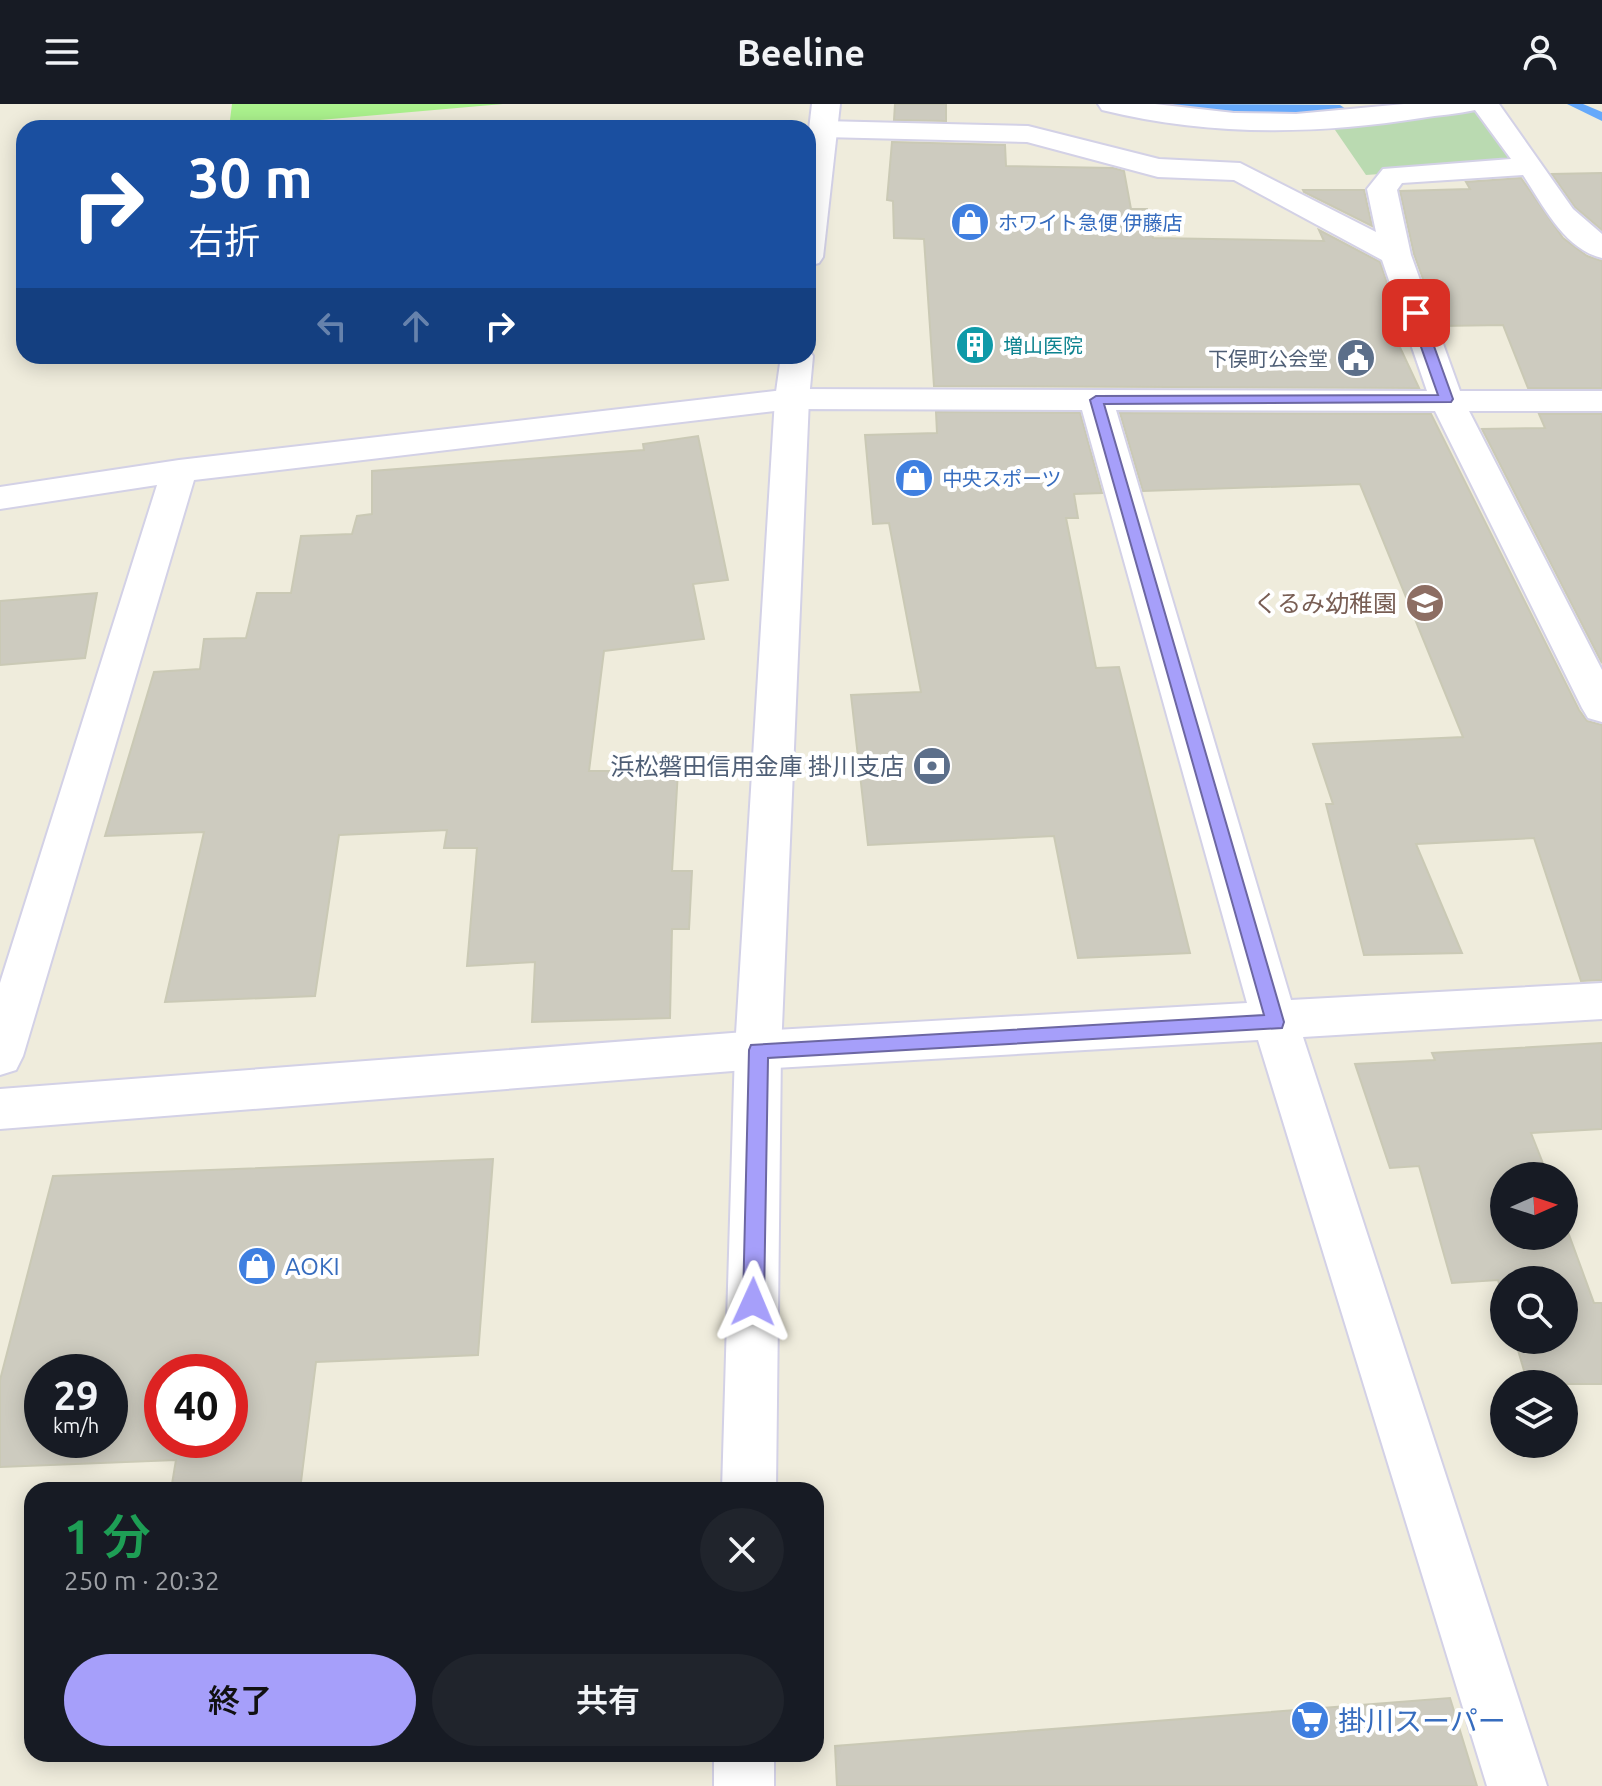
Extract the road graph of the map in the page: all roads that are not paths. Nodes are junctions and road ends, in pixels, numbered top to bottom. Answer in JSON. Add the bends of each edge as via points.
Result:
{"nodes":[{"id":1,"x":1112,"y":104,"type":"edge"},
{"id":2,"x":1466,"y":104,"type":"edge"},
{"id":3,"x":1485,"y":104,"type":"edge"},
{"id":4,"x":1148,"y":108,"type":"edge"},
{"id":5,"x":1354,"y":112,"type":"edge"},
{"id":6,"x":824,"y":116,"type":"edge"},
{"id":7,"x":1531,"y":166,"type":"junction"},
{"id":8,"x":816,"y":186,"type":"edge"},
{"id":9,"x":1602,"y":249,"type":"edge"},
{"id":10,"x":1396,"y":255,"type":"junction"},
{"id":11,"x":796,"y":364,"type":"edge"},
{"id":12,"x":792,"y":399,"type":"junction"},
{"id":13,"x":1446,"y":399,"type":"junction"},
{"id":14,"x":1096,"y":400,"type":"junction"},
{"id":15,"x":1602,"y":401,"type":"edge"},
{"id":16,"x":179,"y":471,"type":"junction"},
{"id":17,"x":0,"y":498,"type":"edge"},
{"id":18,"x":1602,"y":708,"type":"edge"},
{"id":19,"x":1602,"y":1001,"type":"edge"},
{"id":20,"x":1275,"y":1022,"type":"junction"},
{"id":21,"x":758,"y":1050,"type":"junction"},
{"id":22,"x":0,"y":1056,"type":"edge"},
{"id":23,"x":0,"y":1109,"type":"edge"},
{"id":24,"x":749,"y":1482,"type":"edge"},
{"id":25,"x":744,"y":1762,"type":"edge"},
{"id":26,"x":744,"y":1786,"type":"edge"},
{"id":27,"x":1517,"y":1786,"type":"edge"}],
"edges":[{"from":1,"to":4,"type":"street"},
{"from":2,"to":5,"type":"street"},
{"from":3,"to":7,"type":"street"},
{"from":4,"to":5,"type":"street","via":[[1309,121]]},
{"from":6,"to":8,"type":"street"},
{"from":6,"to":10,"type":"street","via":[[1028,134],[1158,168],[1240,172]]},
{"from":7,"to":9,"type":"street","via":[[1562,215]]},
{"from":7,"to":10,"type":"street","via":[[1393,175],[1382,189]]},
{"from":10,"to":13,"type":"street"},
{"from":11,"to":12,"type":"street"},
{"from":12,"to":14,"type":"street"},
{"from":12,"to":16,"type":"street"},
{"from":12,"to":21,"type":"street"},
{"from":13,"to":14,"type":"street"},
{"from":13,"to":15,"type":"street"},
{"from":13,"to":18,"type":"street"},
{"from":14,"to":20,"type":"street"},
{"from":16,"to":17,"type":"street"},
{"from":16,"to":22,"type":"street"},
{"from":19,"to":20,"type":"street"},
{"from":20,"to":21,"type":"street"},
{"from":20,"to":27,"type":"street"},
{"from":21,"to":23,"type":"street"},
{"from":21,"to":24,"type":"street"},
{"from":25,"to":26,"type":"street"}]}
